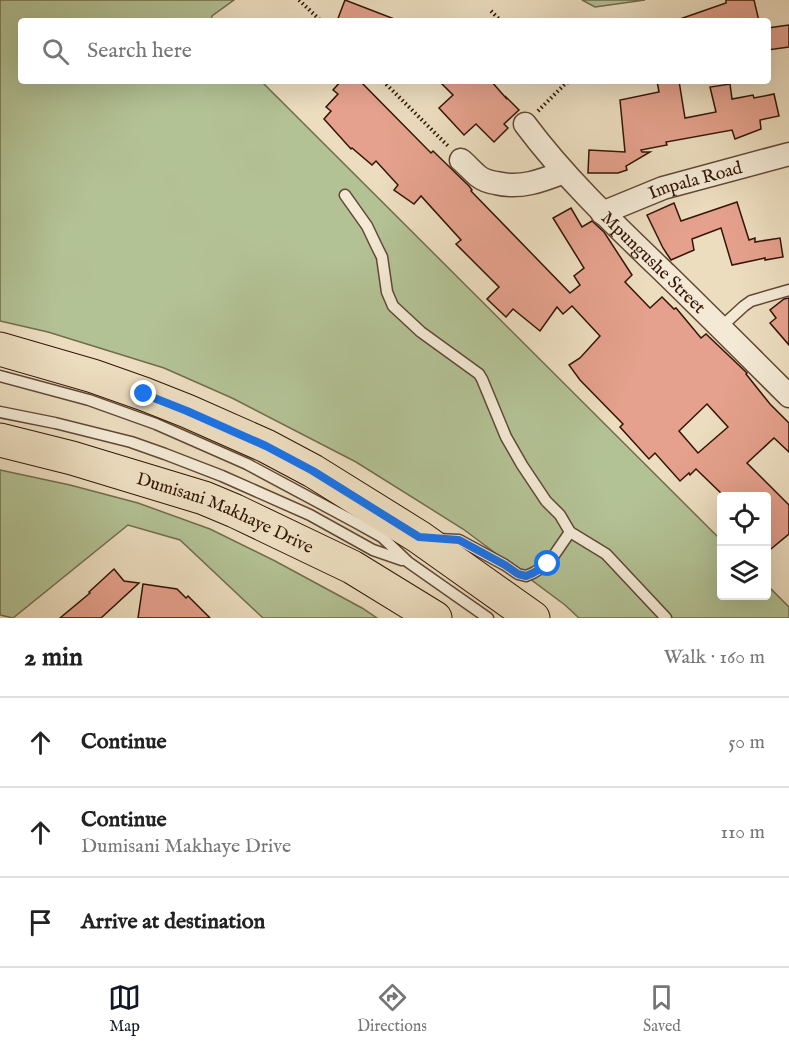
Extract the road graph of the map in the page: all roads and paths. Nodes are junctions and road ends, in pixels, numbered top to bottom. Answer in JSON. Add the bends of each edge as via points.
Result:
{"nodes":[{"id":1,"x":299,"y":0,"type":"edge"},
{"id":2,"x":491,"y":11,"type":"dead end"},
{"id":3,"x":318,"y":18,"type":"edge"},
{"id":4,"x":498,"y":18,"type":"edge"},
{"id":5,"x":386,"y":84,"type":"edge"},
{"id":6,"x":563,"y":84,"type":"edge"},
{"id":7,"x":525,"y":124,"type":"joint"},
{"id":8,"x":789,"y":154,"type":"edge"},
{"id":9,"x":461,"y":159,"type":"joint"},
{"id":10,"x":564,"y":172,"type":"junction"},
{"id":11,"x":345,"y":195,"type":"dead end"},
{"id":12,"x":602,"y":213,"type":"junction"},
{"id":13,"x":789,"y":290,"type":"edge"},
{"id":14,"x":721,"y":327,"type":"junction"},
{"id":15,"x":0,"y":349,"type":"edge"},
{"id":16,"x":0,"y":376,"type":"edge"},
{"id":17,"x":789,"y":396,"type":"edge"},
{"id":18,"x":0,"y":412,"type":"edge"},
{"id":19,"x":0,"y":440,"type":"edge"},
{"id":20,"x":570,"y":532,"type":"junction"},
{"id":21,"x":413,"y":550,"type":"junction"},
{"id":22,"x":435,"y":618,"type":"edge"},
{"id":23,"x":488,"y":618,"type":"edge"},
{"id":24,"x":533,"y":618,"type":"edge"},
{"id":25,"x":666,"y":618,"type":"edge"}],
"edges":[{"from":1,"to":3,"type":"path"},
{"from":2,"to":4,"type":"path"},
{"from":5,"to":9,"type":"path"},
{"from":6,"to":7,"type":"path"},
{"from":7,"to":10,"type":"street","name":"Mpungushe Street"},
{"from":8,"to":12,"type":"street","name":"Impala Road","via":[[663,188]]},
{"from":9,"to":10,"type":"street","via":[[478,177],[501,184],[525,185]]},
{"from":10,"to":12,"type":"street","name":"Mpungushe Street"},
{"from":11,"to":20,"type":"lane","via":[[367,226],[382,257],[393,306],[421,332],[479,374],[522,465]]},
{"from":12,"to":14,"type":"street","name":"Mpungushe Street"},
{"from":13,"to":14,"type":"lane","via":[[751,302]]},
{"from":14,"to":17,"type":"street","name":"Mpungushe Street"},
{"from":15,"to":21,"type":"main road","via":[[144,394],[257,442],[313,471]]},
{"from":16,"to":21,"type":"lane","via":[[89,400],[156,424],[247,464]]},
{"from":18,"to":21,"type":"lane","via":[[131,442],[281,502],[374,550]]},
{"from":19,"to":22,"type":"main road","name":"Dumisani Makhaye Drive","via":[[204,498],[352,567]]},
{"from":20,"to":21,"type":"lane","via":[[548,564],[526,576],[459,540]]},
{"from":20,"to":25,"type":"lane","via":[[606,554]]},
{"from":21,"to":23,"type":"lane"},
{"from":21,"to":24,"type":"main road"}]}
